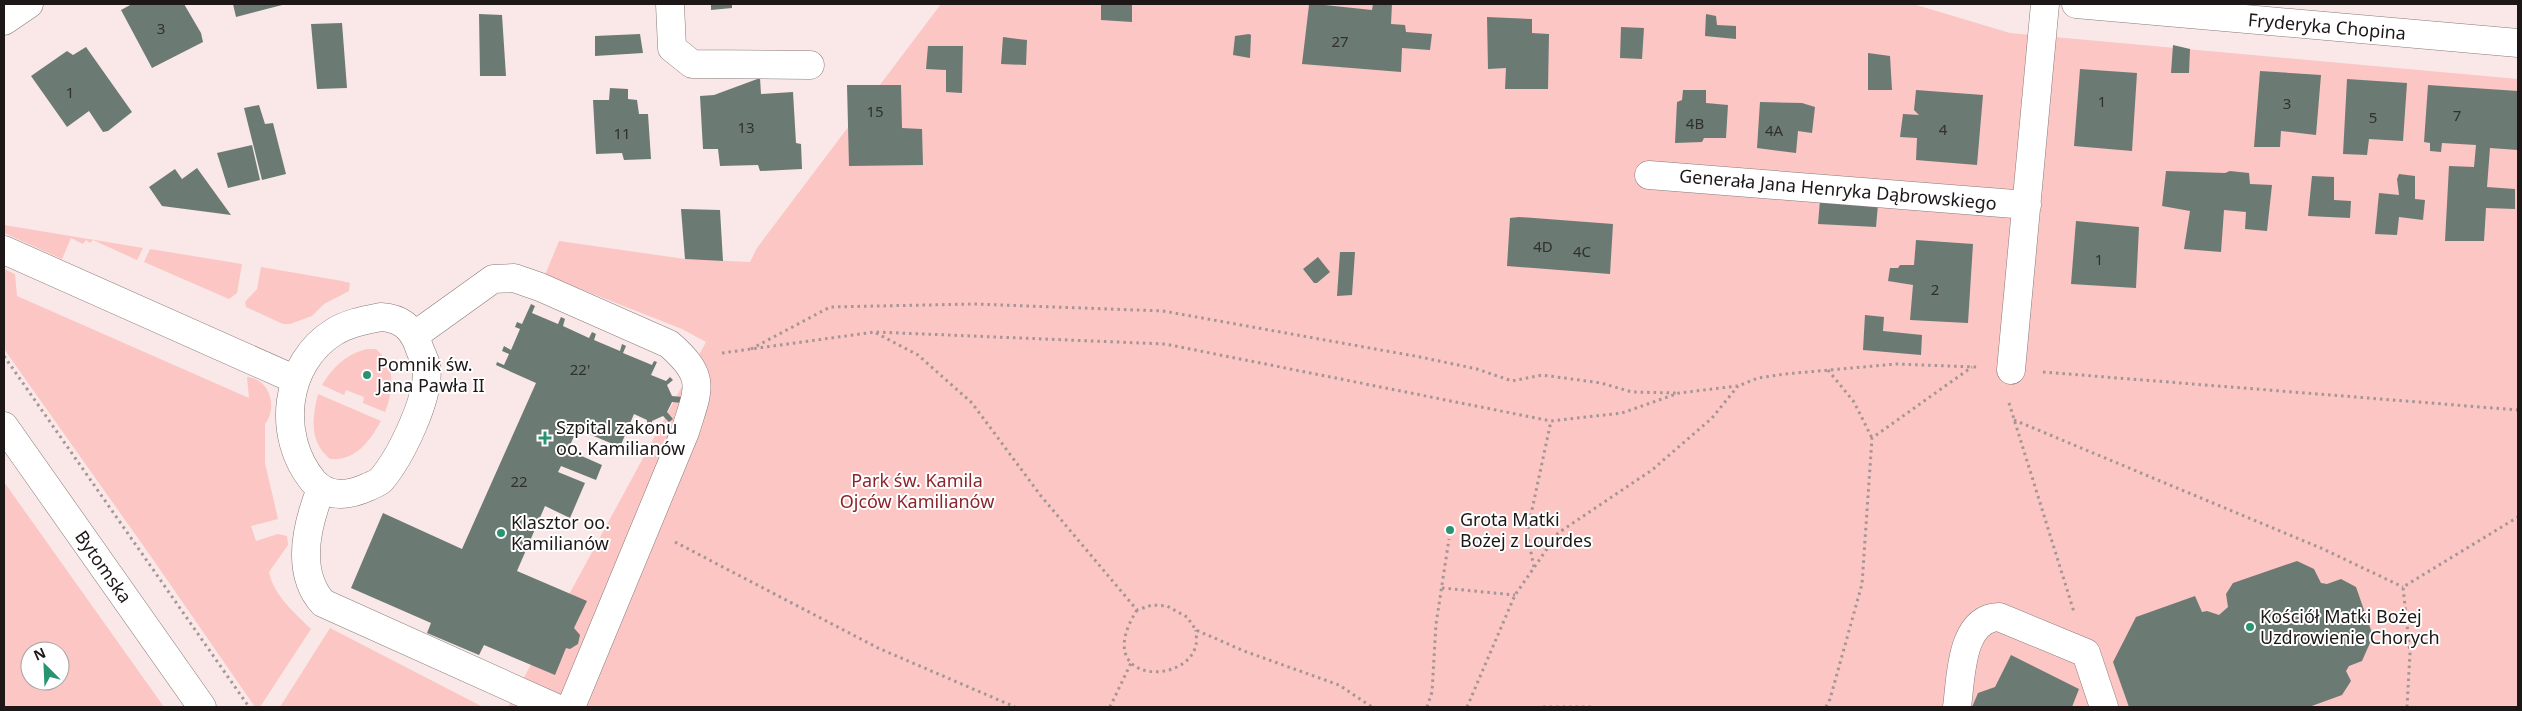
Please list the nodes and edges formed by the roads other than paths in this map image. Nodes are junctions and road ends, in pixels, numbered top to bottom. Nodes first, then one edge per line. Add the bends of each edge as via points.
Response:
1 (29, 4) edge
2 (670, 4) edge
3 (2045, 4) edge
4 (2076, 4) edge
5 (4, 21) edge
6 (2518, 43) edge
7 (810, 65) dead end
8 (1649, 175) dead end
9 (2027, 205) junction
10 (4, 250) edge
11 (415, 336) junction
12 (2011, 370) road end
13 (294, 379) junction
14 (4, 426) edge
15 (321, 489) junction
16 (202, 707) edge
17 (554, 707) edge
18 (571, 707) edge
19 (1957, 707) edge
20 (2104, 707) edge

1 - 5 street
2 - 7 street via 672,48 692,64
3 - 9 street
4 - 6 street, Fryderyka Chopina
8 - 9 street, Generała Jana Henryka Dąbrowskiego
9 - 12 street
10 - 13 street
11 - 13 street via 395,318 381,317 360,322 335,331 316,346
11 - 15 street via 426,366 426,386 416,416 396,456 380,481 356,492 336,495
11 - 18 street via 493,279 514,278 669,344 691,368 698,389 685,432
13 - 15 street via 290,427 295,451
14 - 16 street, Bytomska
15 - 17 street via 307,530 306,554 310,582 323,603
19 - 20 street via 1966,645 1977,626 1988,619 2007,618 2086,653

